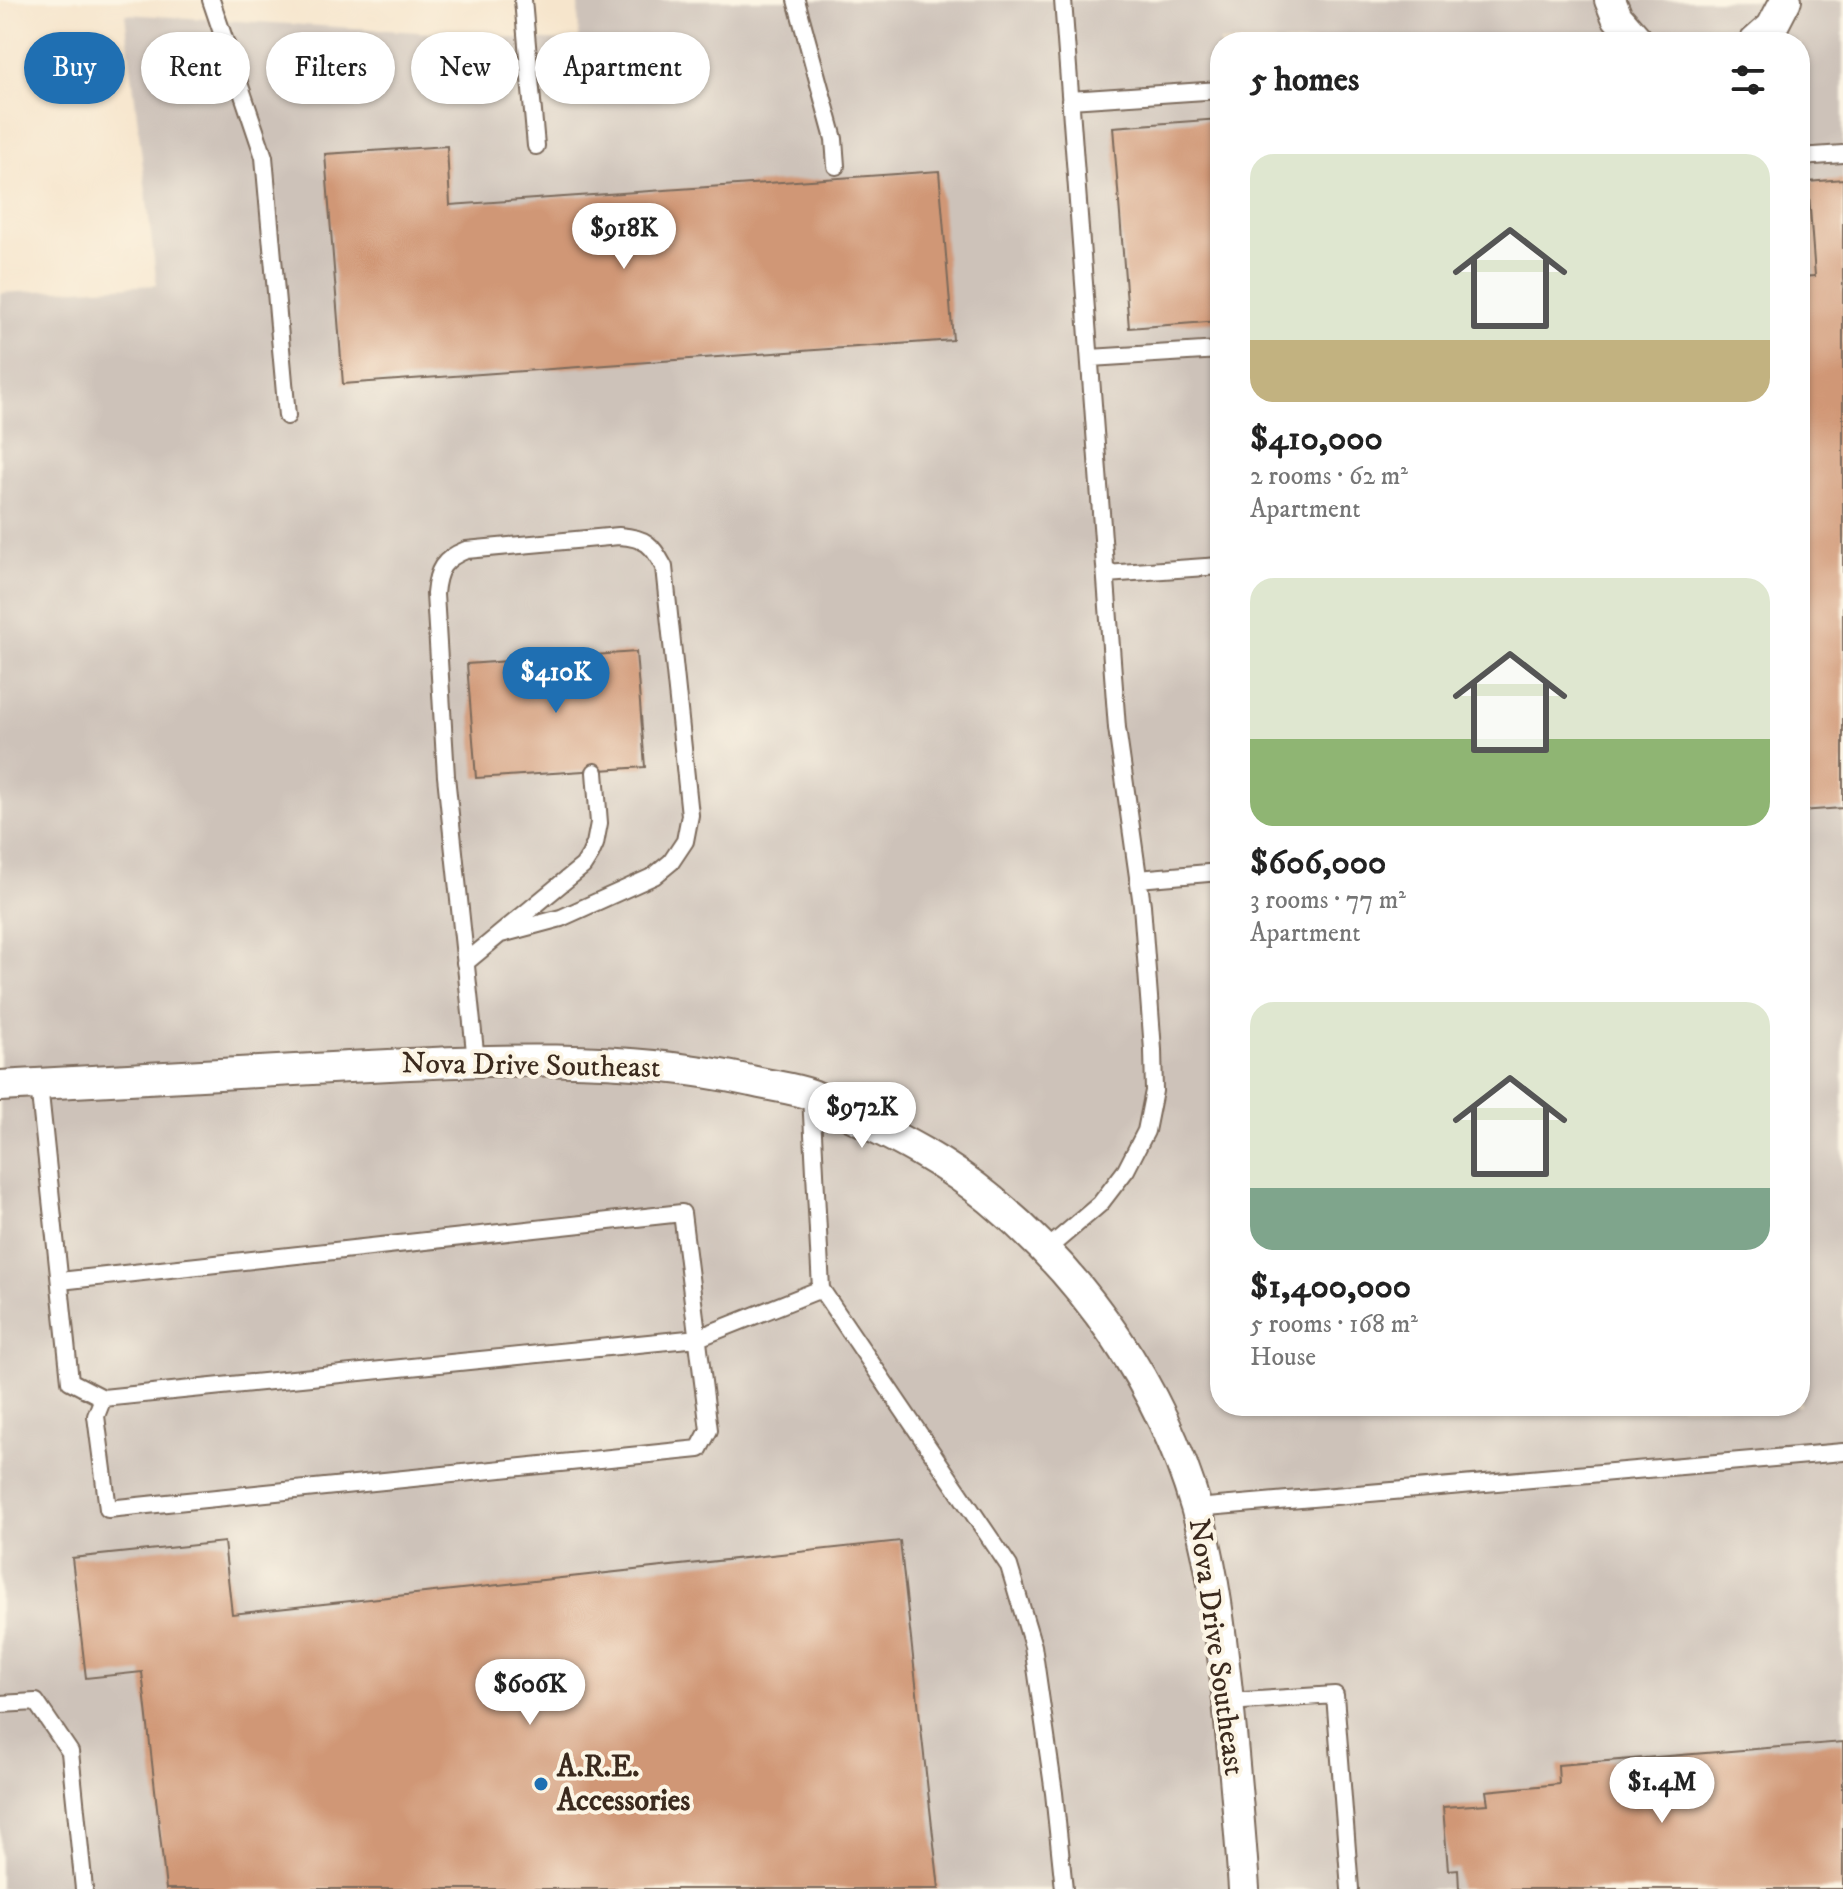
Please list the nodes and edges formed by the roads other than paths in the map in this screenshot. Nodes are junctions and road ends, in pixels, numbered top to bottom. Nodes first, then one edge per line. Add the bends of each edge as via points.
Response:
1 (211, 0) edge
2 (523, 0) edge
3 (796, 0) edge
4 (1063, 0) edge
5 (1610, 0) edge
6 (1786, 0) edge
7 (1630, 32) edge
8 (1766, 32) edge
9 (1210, 91) edge
10 (1070, 100) junction
11 (536, 146) dead end
12 (1843, 154) edge
13 (1810, 156) edge
14 (836, 166) dead end
15 (1210, 351) edge
16 (1090, 358) junction
17 (287, 416) dead end
18 (1210, 567) edge
19 (1106, 574) junction
20 (595, 772) dead end
21 (1210, 873) edge
22 (1138, 879) junction
23 (501, 934) junction
24 (465, 963) junction
25 (476, 1061) junction
26 (39, 1084) junction
27 (0, 1086) edge
28 (811, 1095) junction
29 (1046, 1250) junction
30 (60, 1281) junction
31 (821, 1289) junction
32 (698, 1338) junction
33 (103, 1398) junction
34 (1843, 1452) edge
35 (1196, 1508) junction
36 (1228, 1702) junction
37 (0, 1704) edge
38 (84, 1889) edge
39 (1064, 1889) edge
40 (1244, 1889) edge
41 (1350, 1889) edge

1 - 17 lane via 264,157
2 - 11 lane
3 - 14 lane via 834,139
4 - 10 lane
5 - 7 street
6 - 8 street
9 - 10 lane
10 - 16 lane
12 - 13 lane
15 - 16 lane
16 - 19 lane
18 - 19 lane
19 - 22 lane via 1117,728
20 - 23 lane via 599,823 590,855
21 - 22 lane
22 - 29 lane via 1153,1050 1151,1111 1137,1152 1114,1187
23 - 24 lane
23 - 24 lane via 561,918 654,876 685,841 690,815 664,567 649,543 635,537 466,550 442,566 435,594
24 - 25 lane
25 - 26 street, Nova Drive Southeast
25 - 28 street, Nova Drive Southeast via 638,1064
26 - 27 street, Nova Drive Southeast
26 - 30 lane
28 - 29 street, Nova Drive Southeast via 944,1166 988,1197
28 - 31 lane
29 - 35 street, Nova Drive Southeast via 1131,1360 1174,1444
30 - 32 lane via 682,1213
30 - 33 lane via 70,1381
31 - 32 lane
31 - 39 lane via 1009,1566 1033,1646
32 - 33 lane
32 - 33 lane via 709,1430 699,1449 108,1509 96,1416
34 - 35 lane
35 - 36 street, Nova Drive Southeast via 1209,1561
36 - 40 street, Nova Drive Southeast
36 - 41 lane via 1335,1695
37 - 38 lane via 36,1702 70,1752

